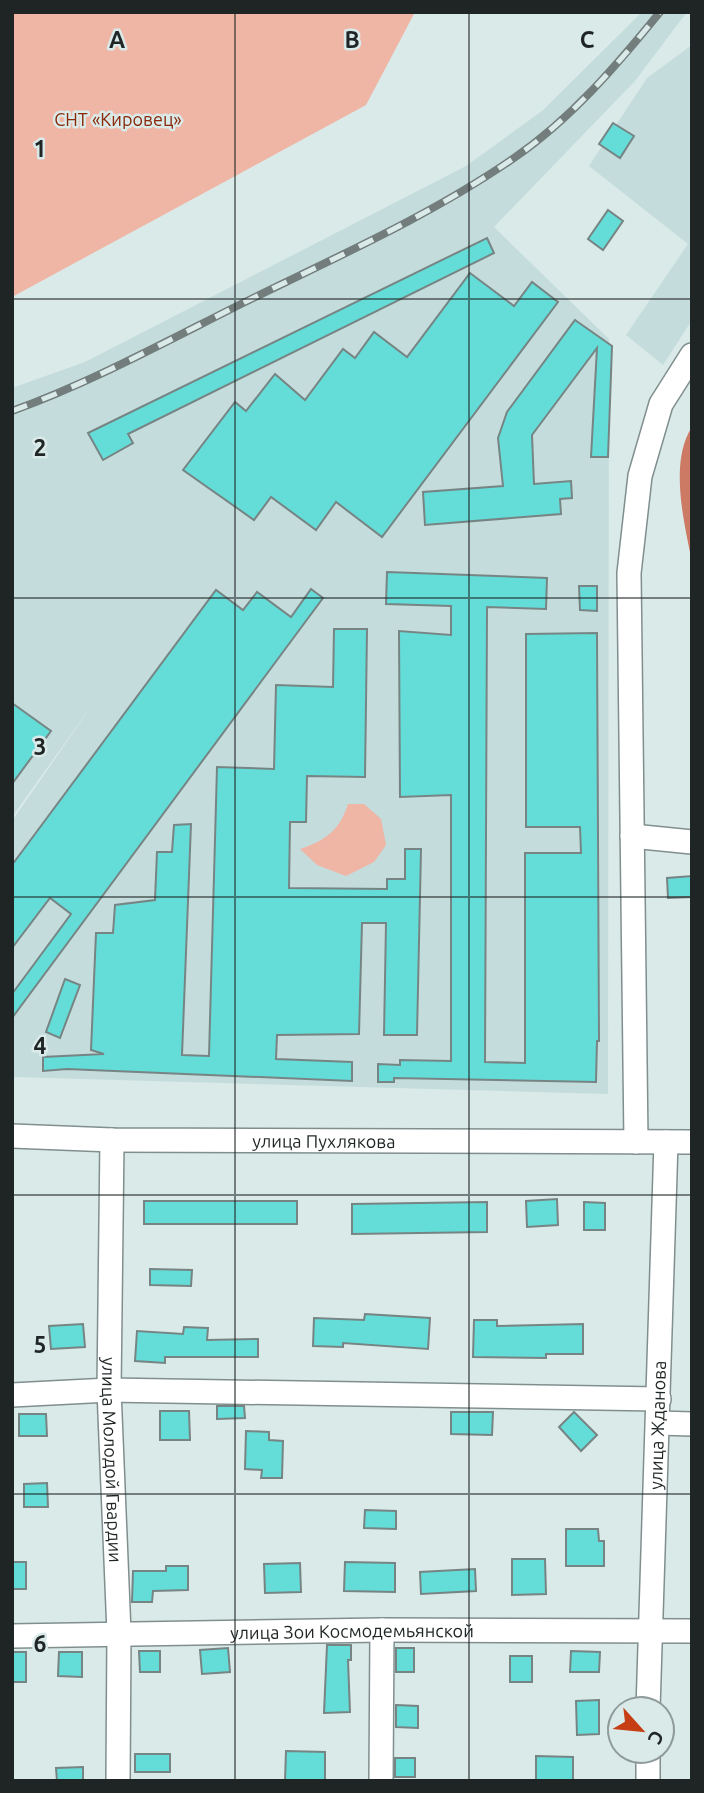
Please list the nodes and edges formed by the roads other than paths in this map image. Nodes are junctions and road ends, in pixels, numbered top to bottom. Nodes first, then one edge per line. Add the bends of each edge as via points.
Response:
1 (692, 355) edge
2 (632, 836) junction
3 (692, 842) edge
4 (12, 1136) edge
5 (112, 1140) junction
6 (636, 1142) junction
7 (666, 1142) junction
8 (692, 1142) edge
9 (109, 1390) junction
10 (12, 1395) edge
11 (659, 1399) junction
12 (658, 1423) junction
13 (692, 1424) edge
14 (648, 1629) junction
15 (382, 1630) junction
16 (692, 1631) edge
17 (119, 1633) junction
18 (12, 1636) edge
19 (648, 1695) edge
20 (118, 1781) edge
21 (381, 1781) edge

1 - 2 street via 661,404 640,476 629,573
2 - 3 street
2 - 6 street
4 - 5 street, улица Пухлякова
5 - 6 street, улица Пухлякова
5 - 9 street, улица Молодой Гвардии
6 - 7 street, улица Пухлякова
7 - 8 street, улица Пухлякова
7 - 11 street, улица Жданова
9 - 10 street
9 - 11 street
9 - 17 street, улица Молодой Гвардии
11 - 12 street, улица Жданова
12 - 13 street
12 - 14 street, улица Жданова
14 - 15 street, улица Зои Космодемьянской
14 - 16 street, улица Зои Космодемьянской
14 - 19 street, улица Жданова
15 - 17 street, улица Зои Космодемьянской
15 - 21 street
17 - 18 street, улица Зои Космодемьянской
17 - 20 street, улица Молодой Гвардии

